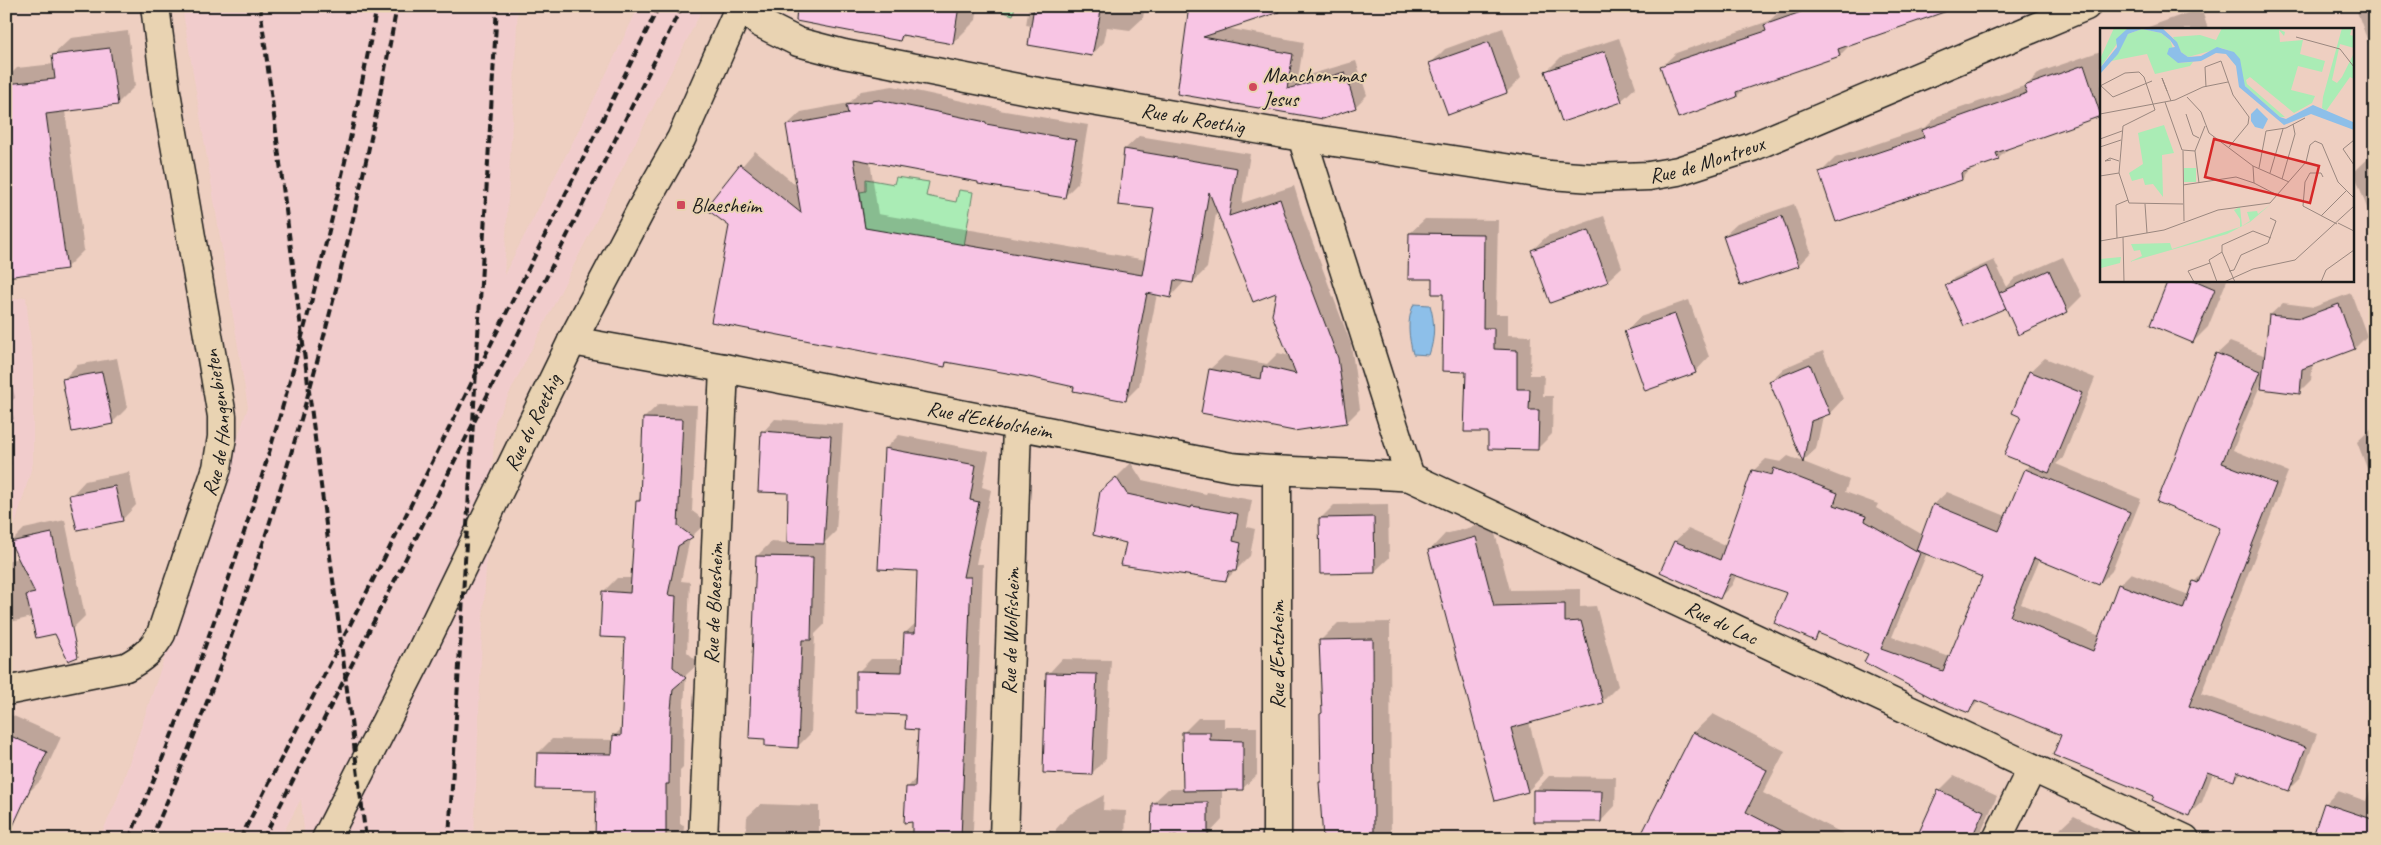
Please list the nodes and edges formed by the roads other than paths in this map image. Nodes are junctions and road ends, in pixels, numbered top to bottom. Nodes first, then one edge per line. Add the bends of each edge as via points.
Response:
1 (155, 6) edge
2 (740, 6) edge
3 (744, 6) edge
4 (2086, 6) edge
5 (1302, 137) junction
6 (572, 341) junction
7 (724, 368) junction
8 (1017, 425) junction
9 (1277, 472) junction
10 (1410, 477) junction
11 (6, 691) edge
12 (2032, 768) junction
13 (326, 839) edge
14 (703, 839) edge
15 (1004, 839) edge
16 (1277, 839) edge
17 (1998, 839) edge
18 (2185, 839) edge

1 - 11 street, Rue de Hangenbieten via 166,92 222,416 216,468 153,648 126,667
2 - 6 street, Rue du Roethig via 681,140
3 - 5 street, Rue du Roethig via 760,23 798,42 844,54 1032,91
4 - 5 street, Rue de Montreux via 1752,147 1708,163 1649,176 1550,175
5 - 10 street
6 - 7 street, Rue d'Eckbolsheim
6 - 13 street, Rue du Roethig
7 - 8 street, Rue d'Eckbolsheim
7 - 14 street, Rue de Blaesheim
8 - 9 street, Rue d'Eckbolsheim
8 - 15 street, Rue de Wolfisheim
9 - 10 street, Rue d'Eckbolsheim
9 - 16 street, Rue d'Entzheim
10 - 12 street, Rue du Lac
12 - 17 street
12 - 18 street, Rue du Lac

